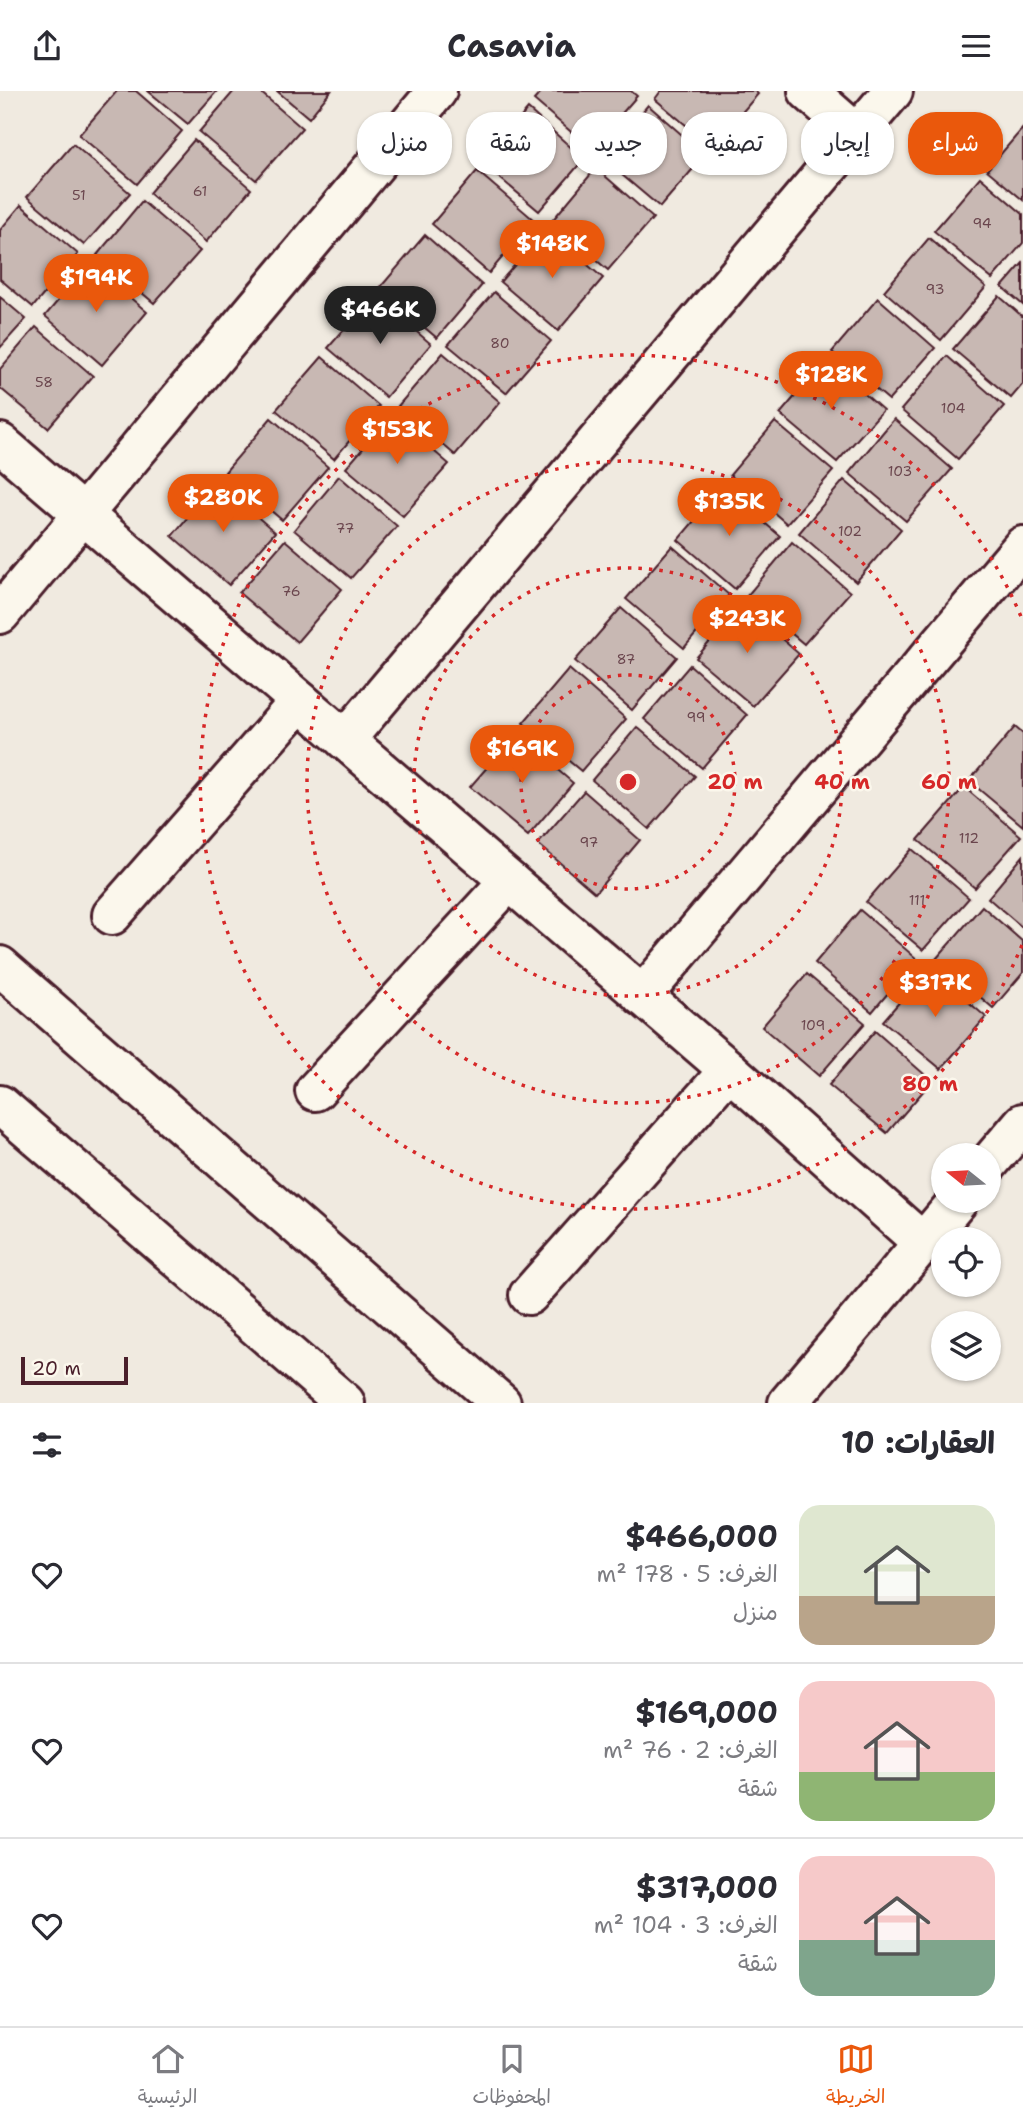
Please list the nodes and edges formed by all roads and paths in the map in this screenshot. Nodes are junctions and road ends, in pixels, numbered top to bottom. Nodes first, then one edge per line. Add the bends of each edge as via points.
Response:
1 (437, 91) edge
2 (808, 91) edge
3 (893, 91) edge
4 (832, 112) edge
5 (876, 112) edge
6 (823, 175) edge
7 (0, 443) edge
8 (83, 515) junction
9 (1023, 546) edge
10 (0, 614) edge
11 (300, 701) junction
12 (345, 740) junction
13 (509, 881) junction
14 (112, 915) dead end
15 (0, 966) edge
16 (642, 996) junction
17 (729, 1070) junction
18 (315, 1091) dead end
19 (0, 1105) edge
20 (1023, 1123) edge
21 (1001, 1149) edge
22 (947, 1213) edge
23 (922, 1242) junction
24 (529, 1295) dead end
25 (345, 1403) edge
26 (501, 1403) edge
27 (788, 1403) edge

1 - 8 street
2 - 4 street
3 - 5 street
6 - 12 street
7 - 8 street
8 - 10 street
8 - 11 street
9 - 16 street
11 - 12 street
11 - 14 street
12 - 13 street
13 - 16 street
13 - 18 street
15 - 26 street
16 - 17 street
17 - 23 street
17 - 24 street
19 - 25 street
20 - 21 street
22 - 23 street
23 - 27 street

